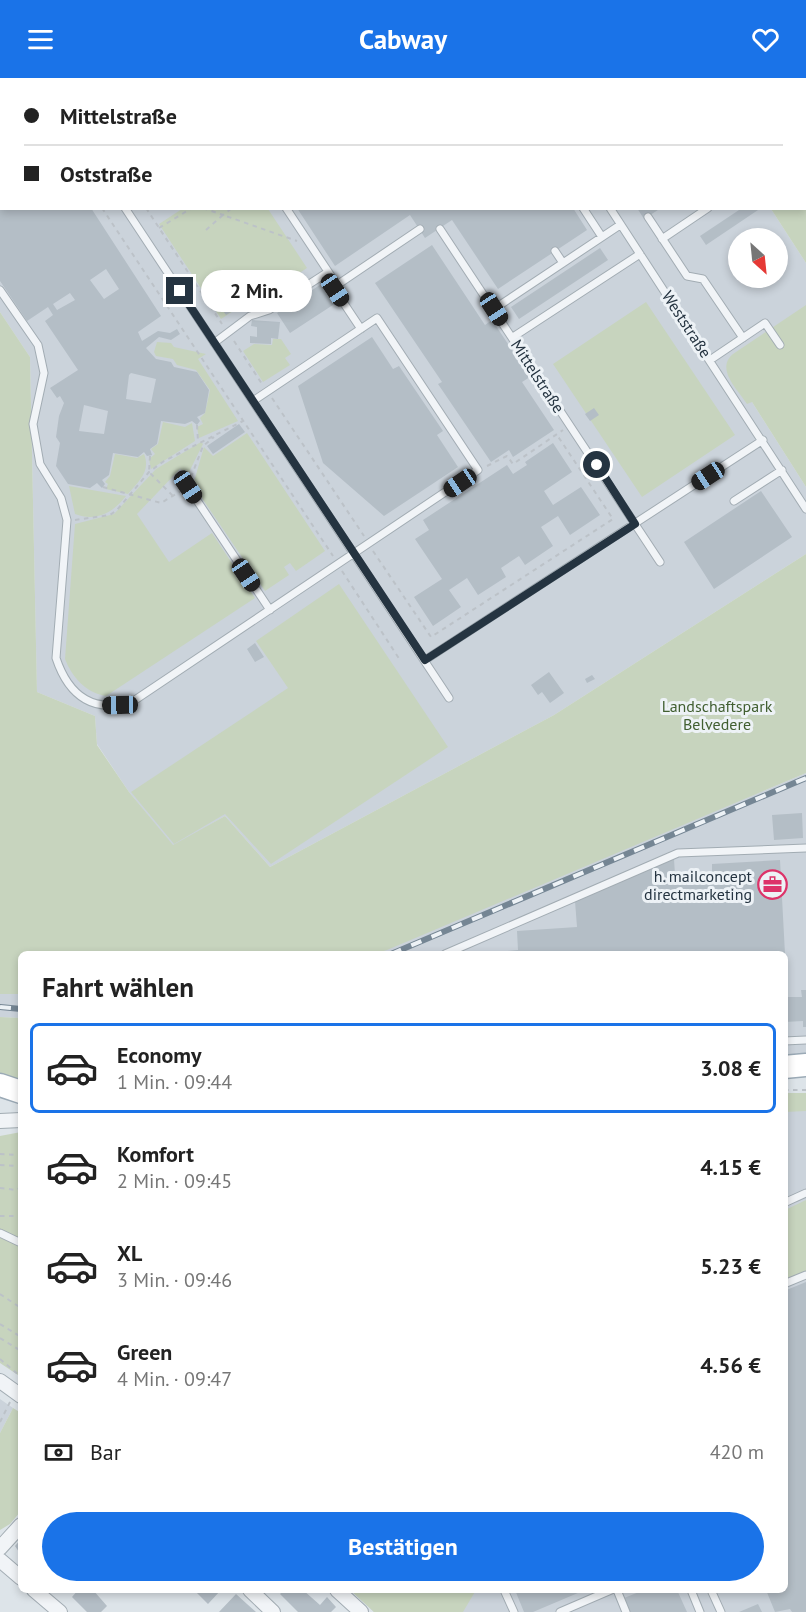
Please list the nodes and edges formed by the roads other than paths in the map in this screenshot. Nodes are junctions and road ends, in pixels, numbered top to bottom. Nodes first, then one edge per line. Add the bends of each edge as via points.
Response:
1 (126, 210) edge
2 (287, 210) edge
3 (584, 210) edge
4 (611, 210) edge
5 (705, 210) edge
6 (648, 217) dead end
7 (620, 225) junction
8 (440, 229) dead end
9 (420, 230) dead end
10 (602, 237) junction
11 (662, 239) junction
12 (555, 251) dead end
13 (640, 254) junction
14 (563, 263) junction
15 (328, 272) junction
16 (337, 285) junction
17 (0, 290) edge
18 (494, 309) junction
19 (361, 329) junction
20 (513, 337) junction
21 (743, 338) junction
22 (214, 343) junction
23 (780, 345) dead end
24 (710, 360) junction
25 (253, 401) junction
26 (763, 440) junction
27 (782, 470) junction
28 (188, 487) road end
29 (734, 501) dead end
30 (806, 509) edge
31 (635, 524) junction
32 (354, 554) junction
33 (660, 562) dead end
34 (270, 610) junction
35 (425, 660) junction
36 (449, 698) dead end
37 (806, 848) edge
38 (452, 951) edge
39 (806, 1040) edge
40 (788, 1041) edge
41 (806, 1065) edge
42 (788, 1067) edge
43 (788, 1079) edge
44 (806, 1079) edge
45 (0, 1085) edge
46 (18, 1091) edge
47 (18, 1120) edge
48 (0, 1121) edge
49 (806, 1193) edge
50 (788, 1201) edge
51 (0, 1233) edge
52 (18, 1242) edge
53 (806, 1275) edge
54 (788, 1282) edge
55 (0, 1381) edge
56 (18, 1394) edge
57 (18, 1528) edge
58 (0, 1548) edge
59 (0, 1560) edge
60 (18, 1575) edge
61 (38, 1593) edge
62 (253, 1593) edge
63 (340, 1593) edge
64 (505, 1593) edge
65 (604, 1593) edge
66 (618, 1593) edge
67 (692, 1593) edge
68 (712, 1593) edge
69 (60, 1612) edge
70 (273, 1612) edge
71 (361, 1612) edge
72 (514, 1612) edge
73 (561, 1612) edge
74 (626, 1612) edge
75 (700, 1612) edge
76 (721, 1612) edge

1 - 22 lane
2 - 15 lane
3 - 10 lane
4 - 7 lane, Weststraße
5 - 11 lane
6 - 11 lane
7 - 10 lane
7 - 13 lane, Weststraße
8 - 18 lane, Mittelstraße
9 - 16 lane
10 - 14 lane
11 - 21 lane via 687,276 703,279
12 - 14 lane
13 - 20 lane
13 - 24 lane, Weststraße
14 - 18 lane
15 - 16 lane
15 - 22 lane via 269,310 250,315
16 - 19 lane via 335,290
17 - 34 lane via 38,345 44,373 33,424 40,464 61,498 67,520 56,658 63,677 79,696 102,706 135,700
18 - 20 lane, Mittelstraße
19 - 25 lane
19 - 32 lane via 377,318 478,470
20 - 31 lane, Mittelstraße
21 - 23 lane via 765,323
21 - 24 lane
22 - 25 lane
24 - 26 lane, Weststraße
25 - 32 lane
26 - 27 lane, Weststraße
26 - 31 lane
27 - 29 lane
27 - 30 lane, Weststraße
28 - 34 lane
31 - 33 lane, Mittelstraße
31 - 35 lane
32 - 34 lane
32 - 35 lane
35 - 36 lane
37 - 38 lane via 678,854
39 - 40 lane
41 - 42 main road
43 - 44 main road
45 - 46 main road
47 - 48 street
49 - 50 lane
51 - 52 lane
53 - 54 lane
55 - 56 street
57 - 58 street
59 - 60 street
61 - 69 street
62 - 70 street
63 - 71 street
64 - 72 lane
65 - 73 lane
66 - 74 lane
67 - 75 lane
68 - 76 lane

